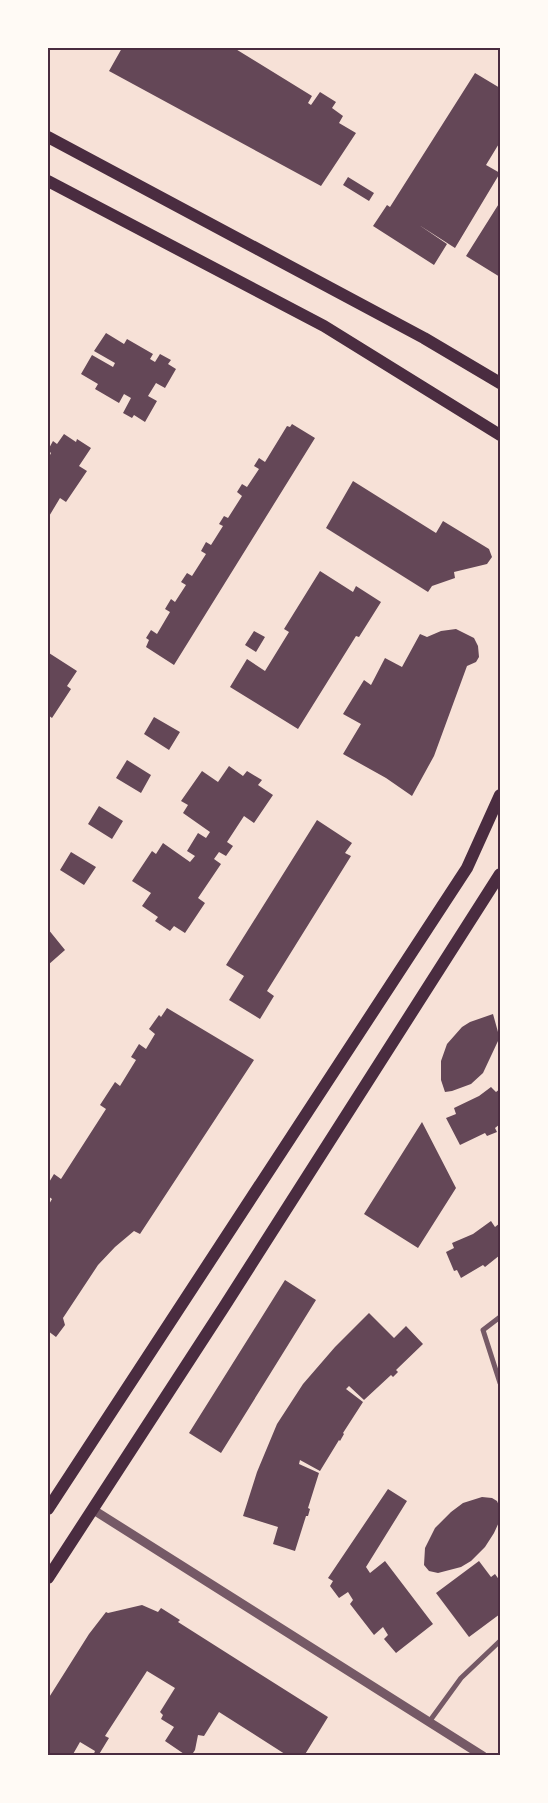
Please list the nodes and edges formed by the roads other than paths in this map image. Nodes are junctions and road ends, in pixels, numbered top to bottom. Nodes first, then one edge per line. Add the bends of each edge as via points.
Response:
1 (48, 137) edge
2 (48, 180) edge
3 (500, 383) edge
4 (500, 435) edge
5 (500, 795) edge
6 (500, 874) edge
7 (500, 1317) edge
8 (500, 1383) edge
9 (48, 1509) edge
10 (92, 1509) junction
11 (48, 1578) edge
12 (500, 1641) edge
13 (429, 1722) junction
14 (483, 1756) edge

1 - 3 main road via 424,338
2 - 4 main road via 324,326
5 - 9 main road via 467,868
6 - 10 main road
7 - 8 street via 483,1330
10 - 11 main road
10 - 13 street
12 - 13 street via 461,1678
13 - 14 street

